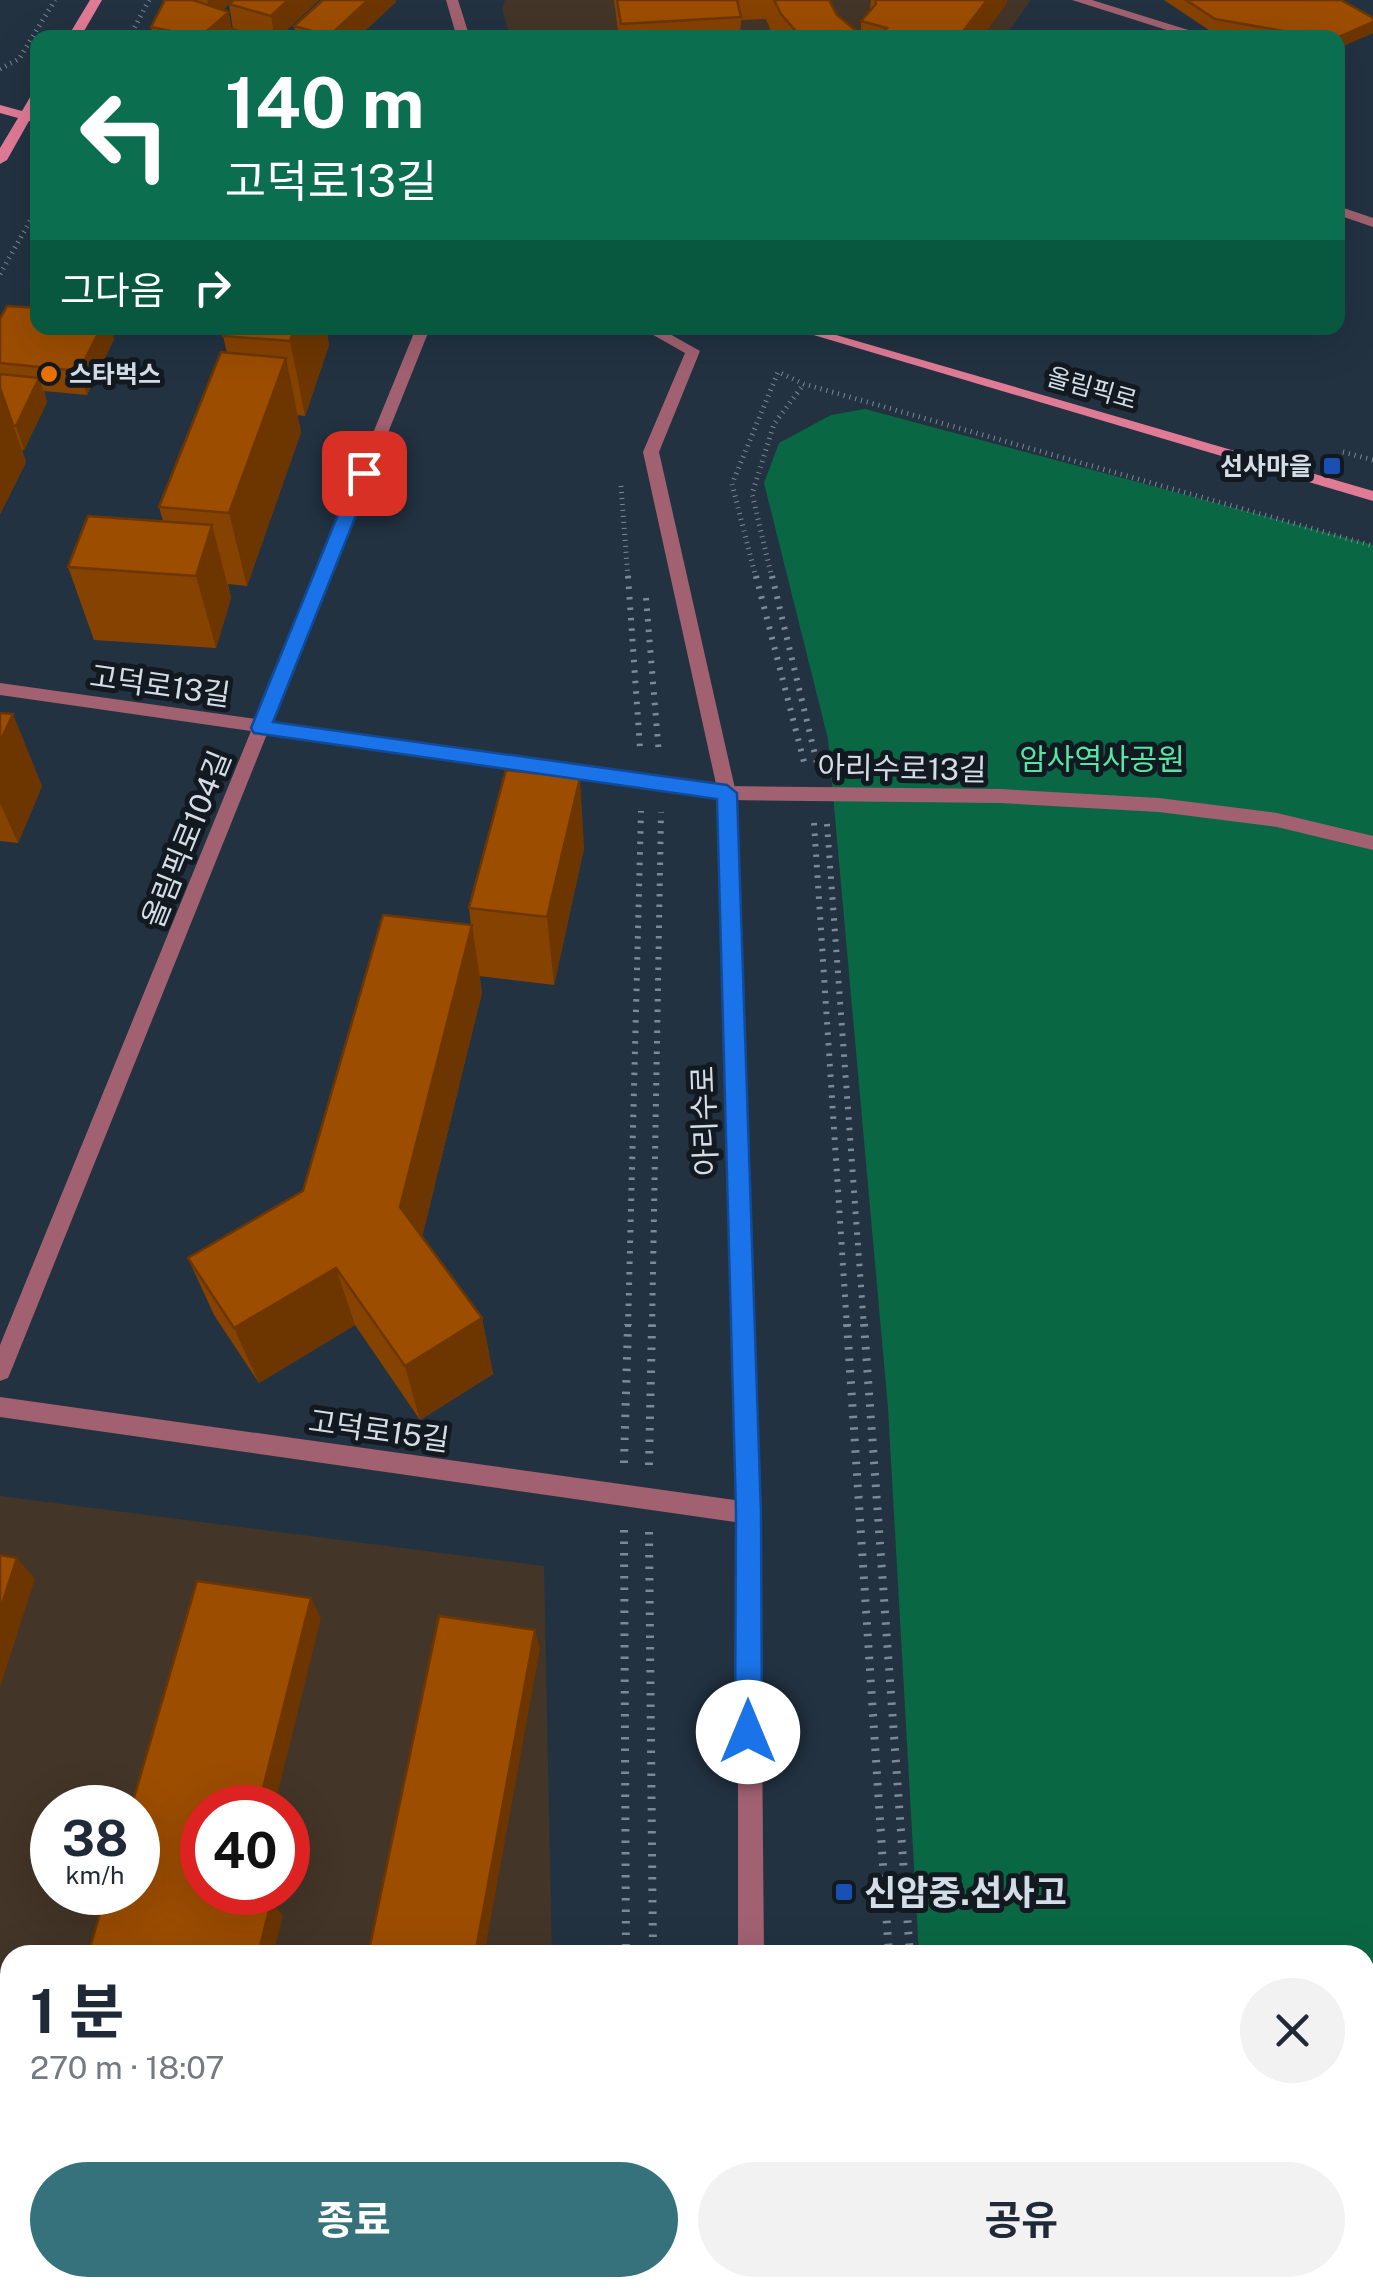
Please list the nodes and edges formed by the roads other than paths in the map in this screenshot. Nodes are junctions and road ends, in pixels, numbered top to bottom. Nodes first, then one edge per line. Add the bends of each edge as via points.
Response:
1 (96, 0) edge
2 (452, 0) edge
3 (1078, 0) edge
4 (78, 30) edge
5 (461, 30) edge
6 (1181, 30) edge
7 (0, 109) edge
8 (30, 118) edge
9 (30, 119) edge
10 (0, 160) edge
11 (1345, 213) edge
12 (1373, 223) edge
13 (420, 335) edge
14 (662, 335) edge
15 (821, 335) edge
16 (1373, 496) edge
17 (0, 689) edge
18 (260, 728) junction
19 (727, 793) junction
20 (1373, 843) edge
21 (0, 1371) edge
22 (0, 1407) edge
23 (749, 1513) junction
24 (751, 1945) edge

1 - 4 main road
2 - 5 street
3 - 6 street
7 - 8 main road
9 - 10 main road
11 - 12 street
13 - 18 street, 올림픽로104길
14 - 19 street, 아리수로 via 693,350 651,452
15 - 16 main road, 올림픽로
17 - 18 street, 고덕로13길
18 - 19 street, 고덕로13길
18 - 21 street, 올림픽로104길
19 - 20 street, 아리수로13길 via 1159,805 1277,820
19 - 23 street, 아리수로
22 - 23 street, 고덕로15길
23 - 24 street, 아리수로

